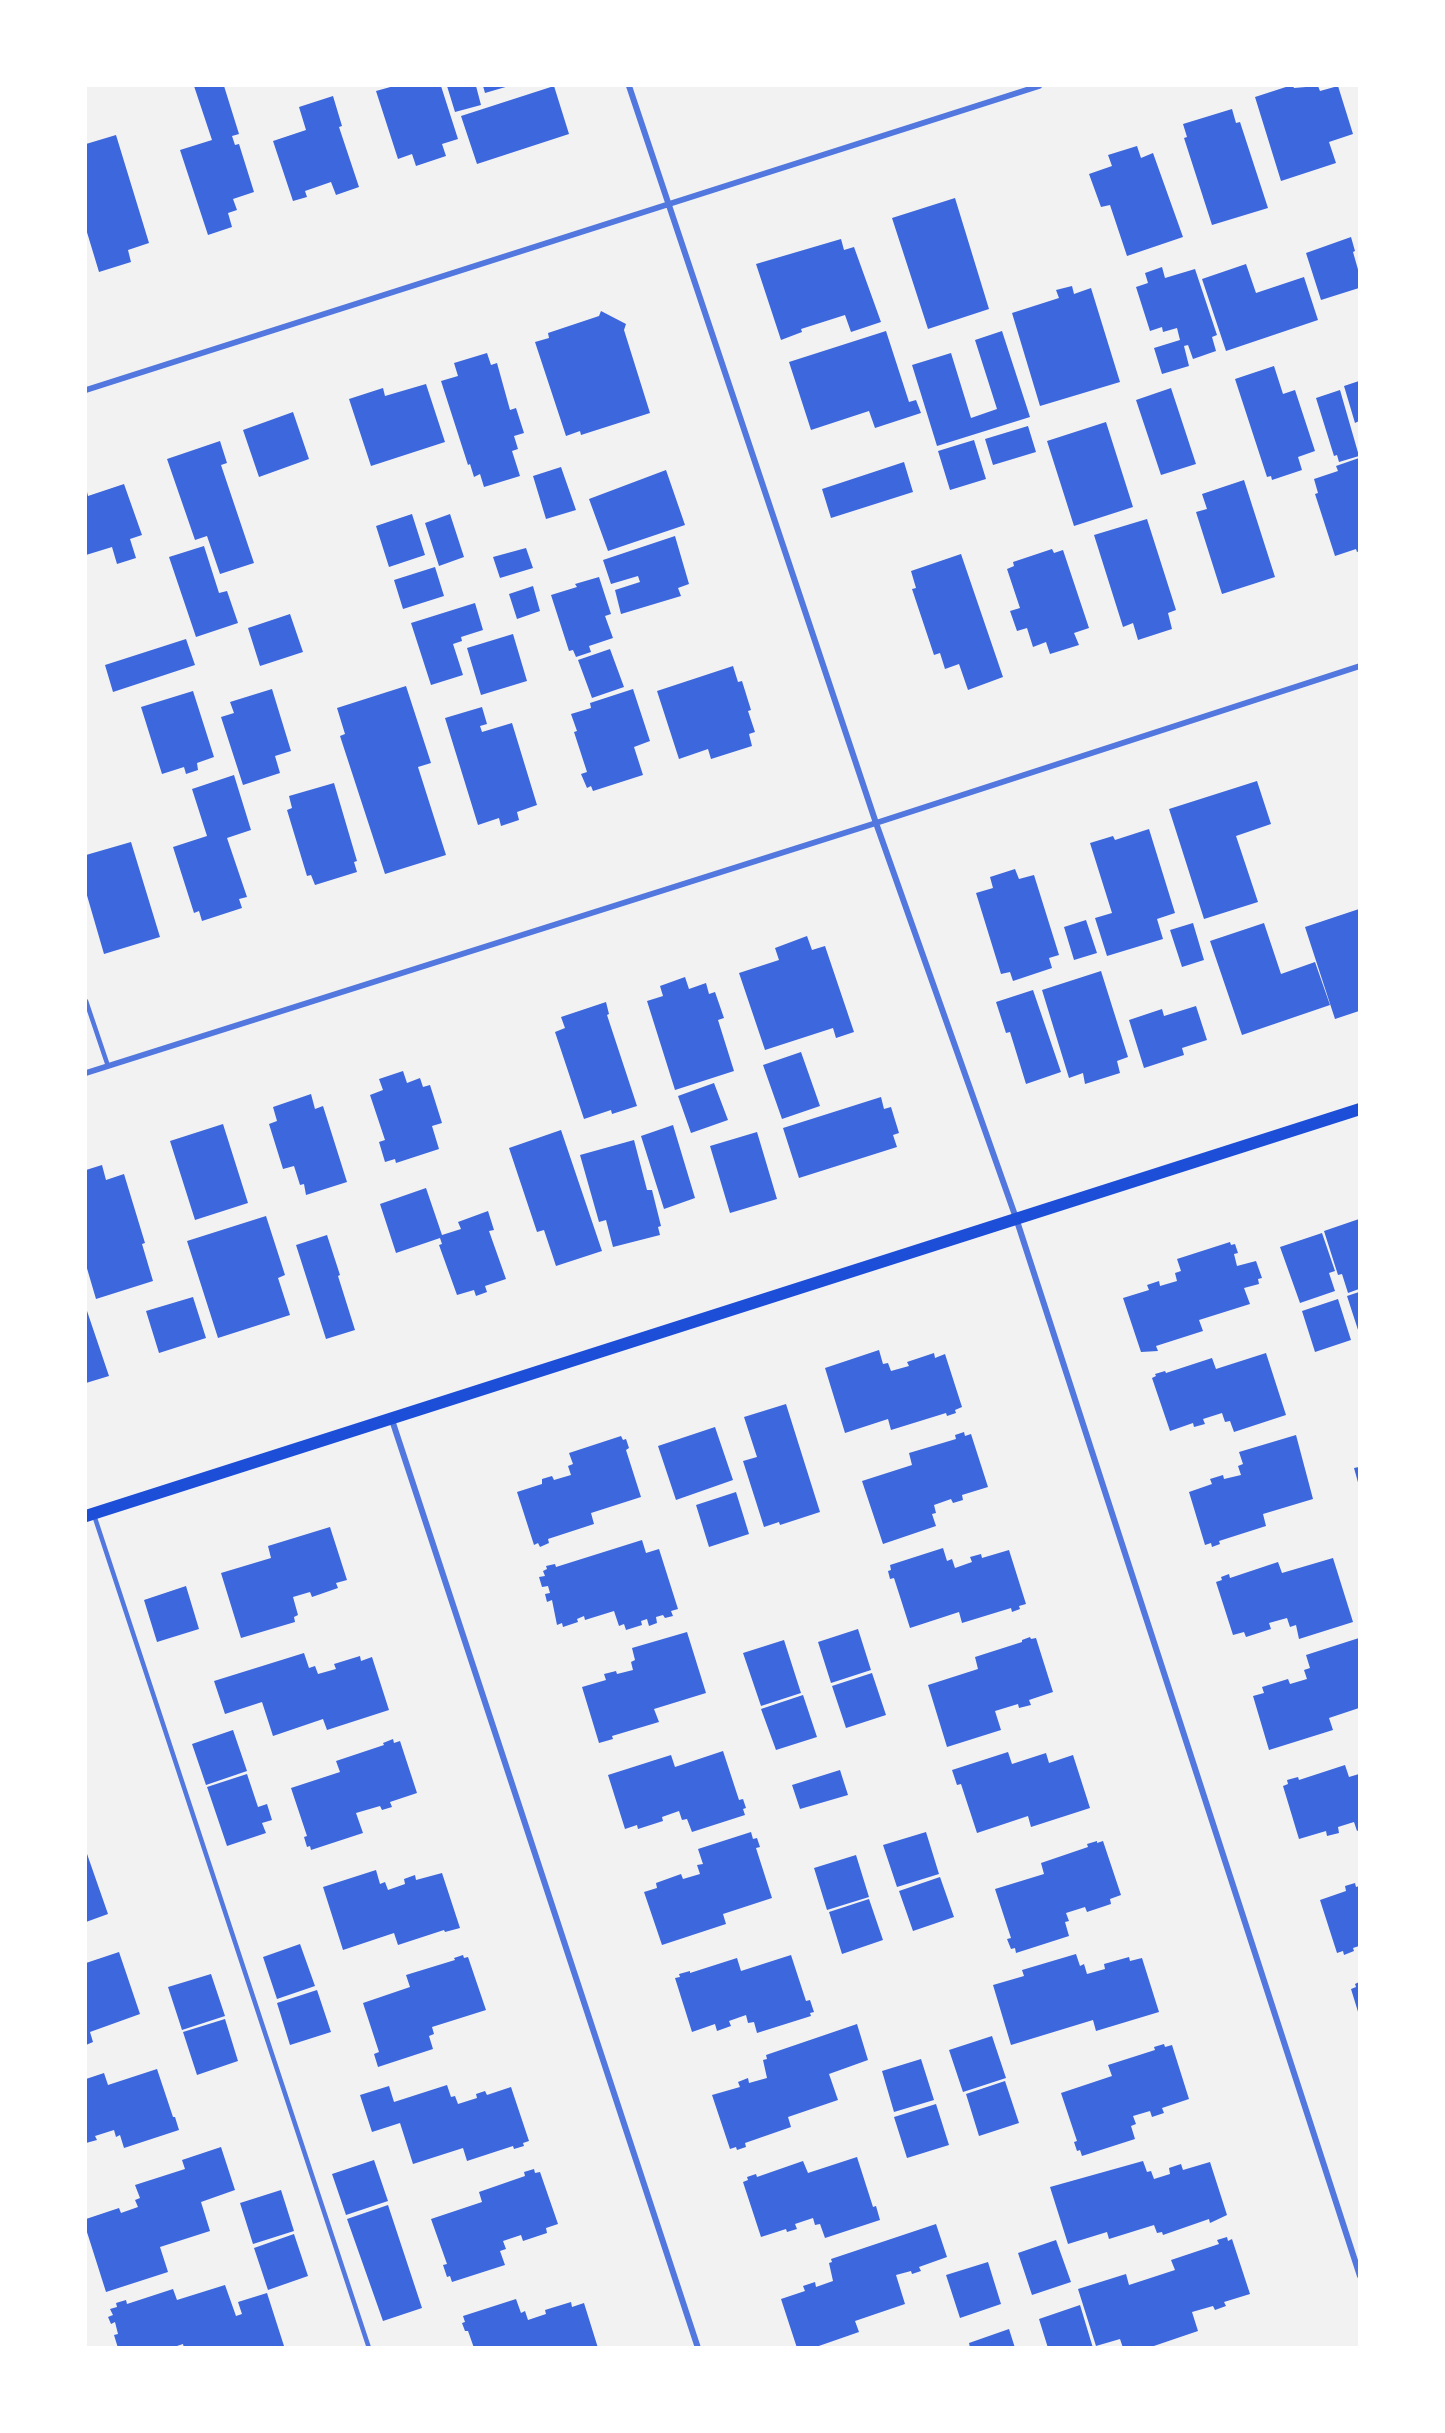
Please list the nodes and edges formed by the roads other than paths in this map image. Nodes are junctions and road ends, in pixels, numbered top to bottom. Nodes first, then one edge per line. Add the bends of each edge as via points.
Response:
1 (629, 86) edge
2 (1039, 86) edge
3 (669, 205) junction
4 (86, 390) edge
5 (1359, 666) edge
6 (876, 823) junction
7 (86, 1001) edge
8 (108, 1066) junction
9 (86, 1073) edge
10 (1359, 1108) edge
11 (1016, 1218) junction
12 (392, 1420) junction
13 (89, 1515) edge
14 (1359, 2277) edge
15 (369, 2348) edge
16 (698, 2348) edge

1 - 3 street
2 - 3 street
3 - 4 street
3 - 6 street
5 - 6 street
6 - 8 street
6 - 11 street
7 - 8 lane
8 - 9 street
10 - 11 main road
11 - 12 main road
11 - 14 street
12 - 13 main road
12 - 16 street
13 - 15 lane

